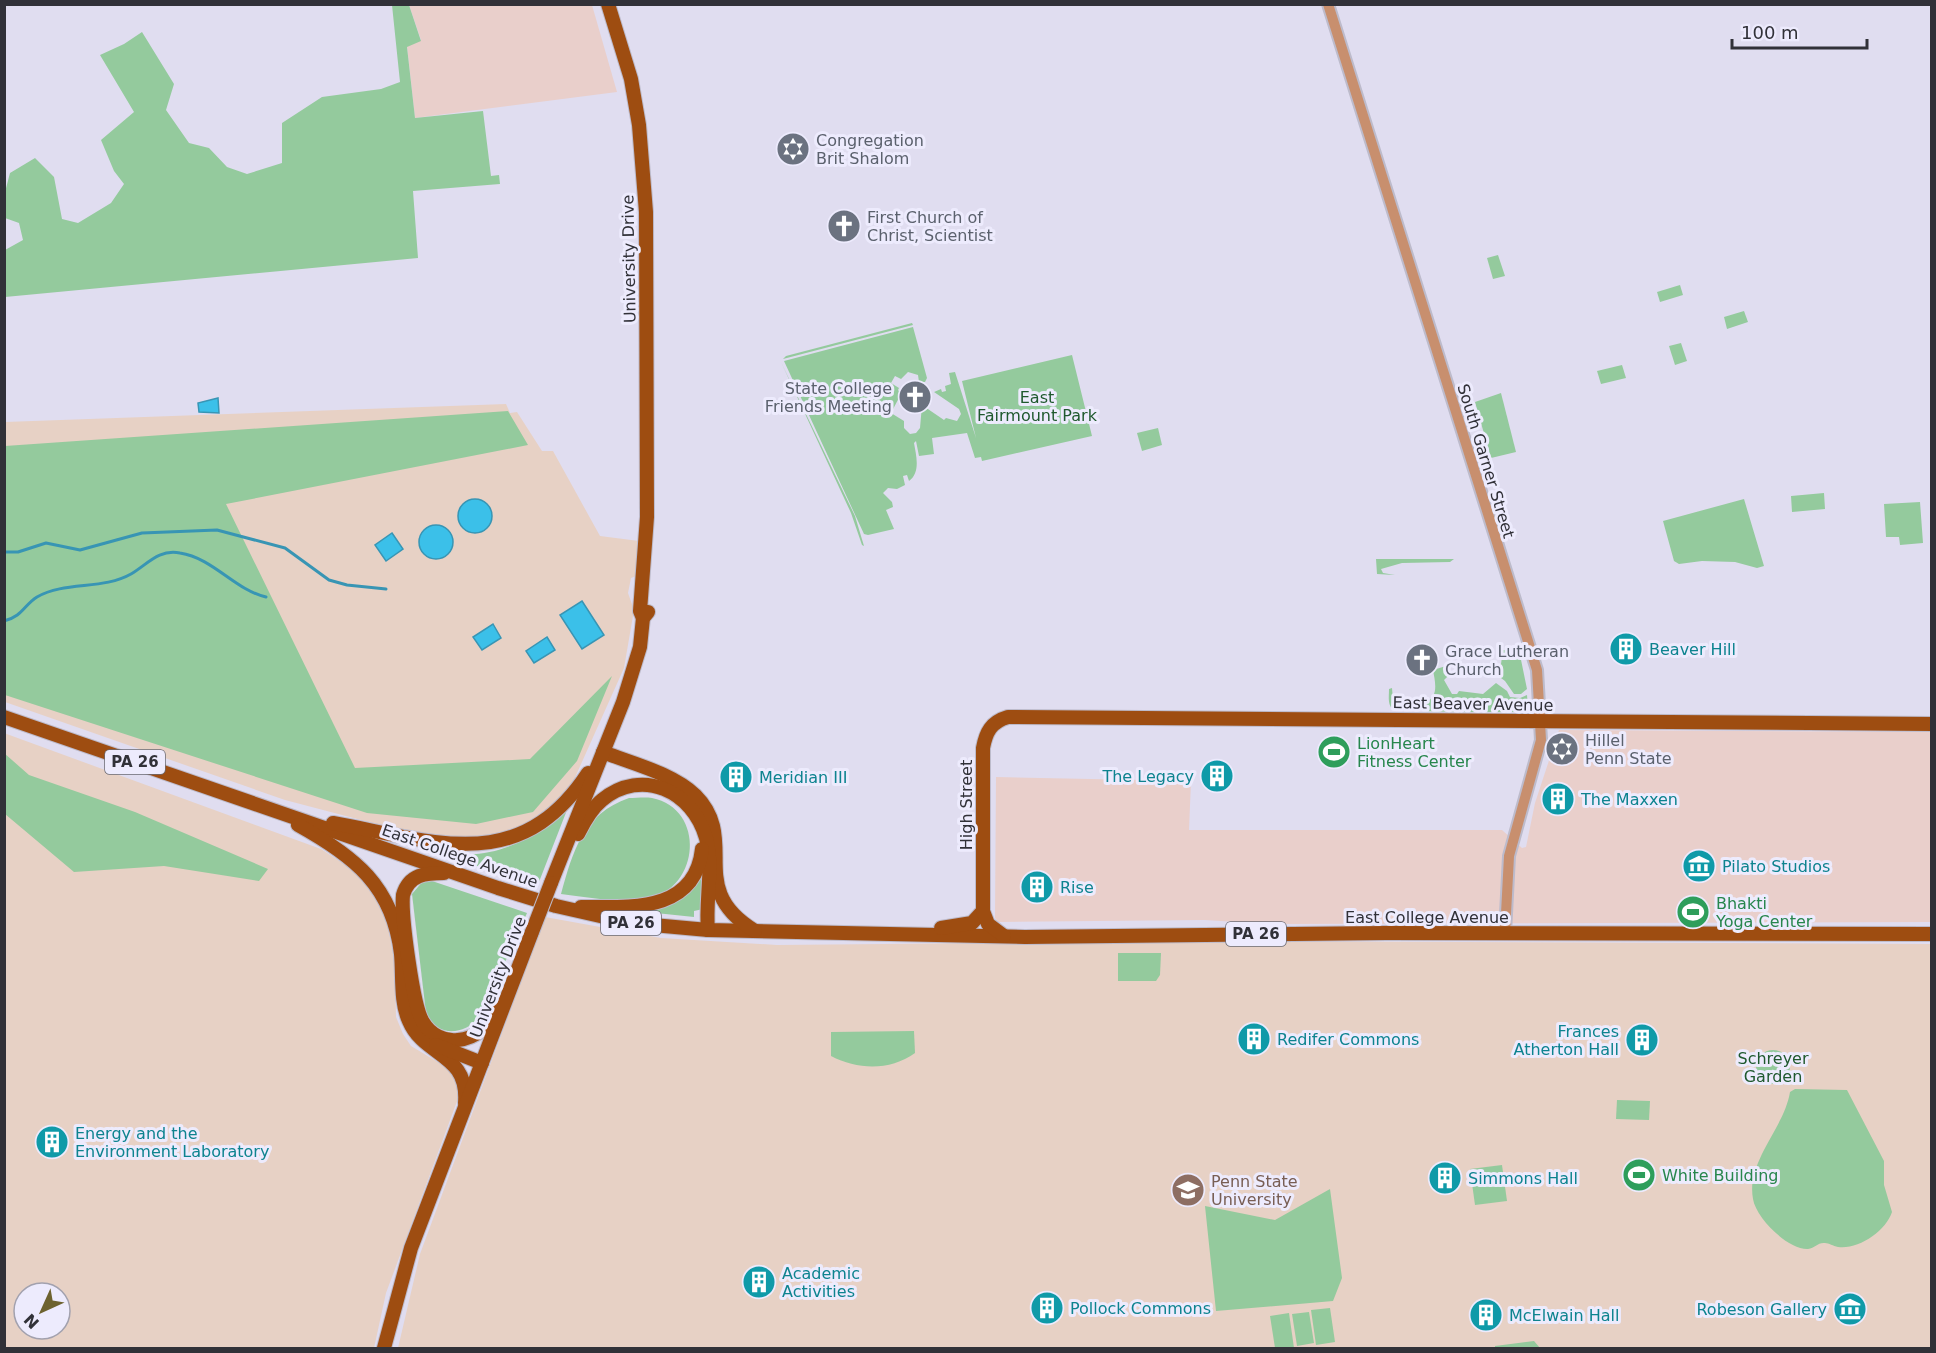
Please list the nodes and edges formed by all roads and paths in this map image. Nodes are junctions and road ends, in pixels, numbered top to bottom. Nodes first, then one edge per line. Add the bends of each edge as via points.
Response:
1 (608, 4) edge
2 (1328, 4) edge
3 (1014, 716) joint
4 (4, 717) edge
5 (1542, 722) junction
6 (1932, 724) edge
7 (603, 752) junction
8 (265, 807) junction
9 (289, 815) junction
10 (703, 829) junction
11 (456, 873) junction
12 (553, 879) junction
13 (556, 906) junction
14 (983, 911) junction
15 (708, 930) junction
16 (757, 932) junction
17 (1505, 933) junction
18 (1932, 934) edge
19 (923, 935) junction
20 (1006, 937) junction
21 (510, 988) junction
22 (428, 1044) junction
23 (482, 1063) junction
24 (465, 1109) junction
25 (384, 1348) edge

1 - 7 main road, University Drive via 631,79 642,153 646,213 647,517 652,544 648,612 643,618 634,667
2 - 5 street, South Garner Street via 1534,657
3 - 5 main road, East Beaver Avenue
3 - 14 main road, High Street via 992,725 983,748
4 - 8 main road, East College Avenue / PA 26
5 - 6 main road, East Beaver Avenue
5 - 17 street, South Garner Street via 1539,755 1509,856
7 - 9 main road via 560,809 528,831 491,844 447,843
7 - 12 main road, University Drive
7 - 16 main road via 672,780 697,797 715,835 718,893 734,915
8 - 9 main road, East College Avenue / PA 26
8 - 22 main road via 337,848 363,869 384,895 396,929 408,1019
9 - 11 main road, East College Avenue / PA 26
10 - 12 main road via 690,807 674,792 650,784 624,787 593,809
10 - 13 main road via 696,871 686,886 668,899 630,906
10 - 15 main road via 708,851
11 - 13 main road, East College Avenue / PA 26
11 - 21 main road via 419,875 406,886 403,895 418,1015 437,1036 455,1041 468,1039 492,1019
12 - 21 main road, University Drive, bridge
13 - 15 main road, East College Avenue / PA 26 via 631,923
14 - 19 main road, East College Avenue / PA 26 via 972,923 937,928
14 - 20 main road via 988,924
15 - 16 main road, East College Avenue / PA 26
16 - 19 main road, East College Avenue / PA 26
17 - 18 main road, East College Avenue / PA 26
17 - 20 main road, East College Avenue / PA 26
19 - 20 main road, East College Avenue / PA 26
21 - 23 main road, University Drive
22 - 23 main road
22 - 24 main road via 459,1071 465,1086
23 - 24 main road, University Drive
24 - 25 main road, University Drive via 409,1254

